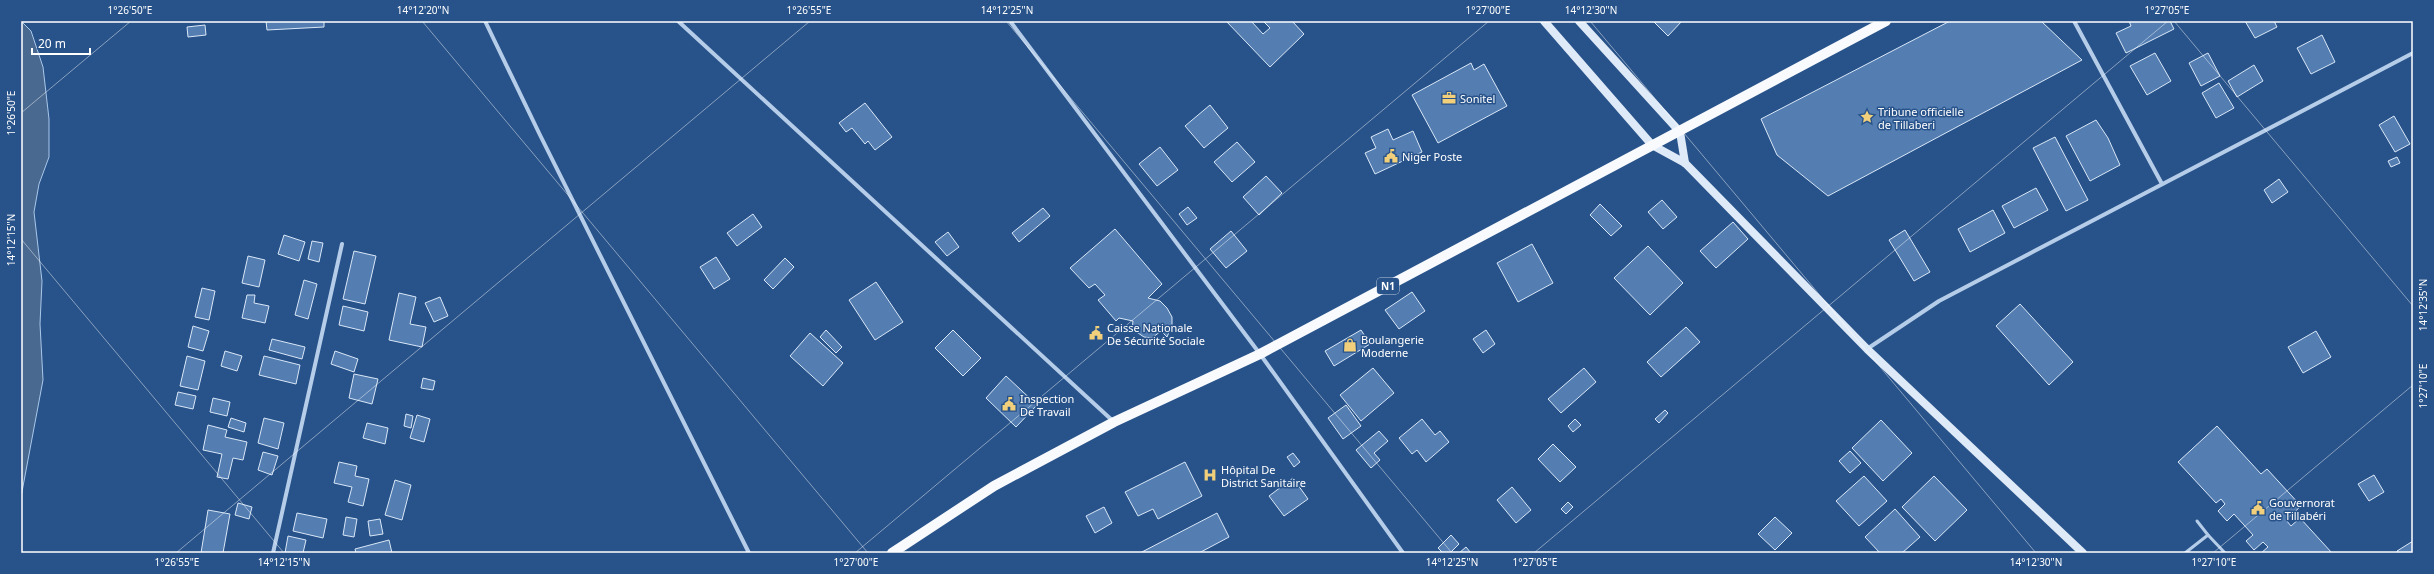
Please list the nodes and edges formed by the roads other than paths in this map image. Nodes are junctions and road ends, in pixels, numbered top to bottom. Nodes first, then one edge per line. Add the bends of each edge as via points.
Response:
1 (486, 21) edge
2 (678, 21) edge
3 (1010, 21) edge
4 (1544, 21) edge
5 (1579, 21) edge
6 (1886, 21) edge
7 (2074, 21) edge
8 (2413, 53) edge
9 (1680, 132) junction
10 (1652, 145) junction
11 (1685, 163) junction
12 (2162, 184) junction
13 (342, 244) dead end
14 (1867, 349) junction
15 (1260, 354) junction
16 (1114, 422) junction
17 (2197, 521) dead end
18 (2208, 535) junction
19 (273, 553) edge
20 (749, 553) edge
21 (892, 553) edge
22 (1403, 553) edge
23 (2083, 553) edge
24 (2185, 553) edge
25 (2225, 553) edge

1 - 20 street via 540,136
2 - 16 street
3 - 15 street
4 - 10 street
5 - 9 street
6 - 9 main road, N1
7 - 12 street
8 - 12 street
9 - 10 main road, N1
9 - 11 street
10 - 11 street
10 - 15 main road, N1
11 - 14 street
12 - 14 street via 1939,301
13 - 19 street
14 - 23 street
15 - 16 main road, N1
15 - 22 street
16 - 21 main road, N1 via 994,486
17 - 18 lane
18 - 24 lane
18 - 25 lane

